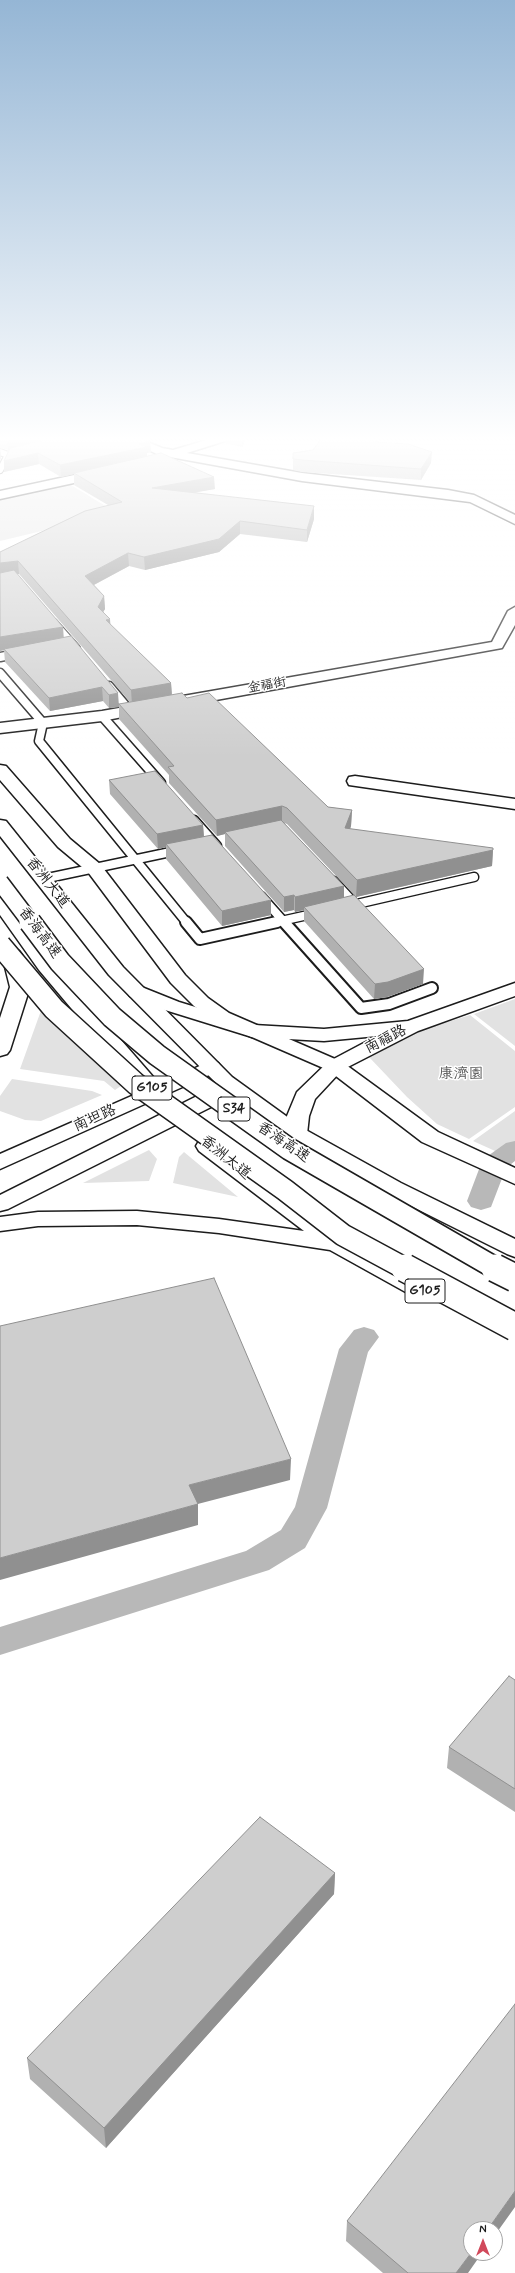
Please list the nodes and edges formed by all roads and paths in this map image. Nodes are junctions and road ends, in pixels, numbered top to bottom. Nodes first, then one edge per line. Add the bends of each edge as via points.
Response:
1 (515, 612) edge
2 (48, 614) edge
3 (29, 652) edge
4 (0, 656) edge
5 (84, 656) edge
6 (0, 673) edge
7 (104, 681) edge
8 (130, 711) junction
9 (102, 716) junction
10 (43, 723) junction
11 (0, 728) edge
12 (0, 770) edge
13 (355, 781) dead end
14 (168, 791) edge
15 (515, 804) edge
16 (188, 814) edge
17 (0, 825) edge
18 (218, 842) junction
19 (224, 855) edge
20 (135, 859) junction
21 (94, 868) junction
22 (324, 872) edge
23 (474, 877) dead end
24 (43, 879) junction
25 (0, 882) edge
26 (256, 891) edge
27 (0, 902) edge
28 (355, 904) junction
29 (0, 907) edge
30 (341, 907) edge
31 (326, 911) edge
32 (283, 921) junction
33 (0, 945) edge
34 (432, 988) dead end
35 (515, 989) edge
36 (137, 992) junction
37 (411, 1027) junction
38 (252, 1031) junction
39 (0, 1050) edge
40 (334, 1066) junction
41 (211, 1067) junction
42 (233, 1087) junction
43 (155, 1092) junction
44 (178, 1116) junction
45 (296, 1134) junction
46 (0, 1162) edge
47 (515, 1176) edge
48 (0, 1204) edge
49 (0, 1224) edge
50 (335, 1243) junction
51 (515, 1249) edge
52 (515, 1278) edge
53 (515, 1328) edge
54 (515, 1339) edge

1 - 8 main road, 金福街 via 497,644
2 - 5 lane via 70,645
3 - 4 lane
6 - 10 lane
7 - 8 lane
8 - 9 main road, 金福街
9 - 10 main road, 金福街
9 - 14 lane
10 - 11 main road, 金福街
10 - 20 lane via 40,741
12 - 21 main road via 64,844
13 - 15 main road
16 - 18 lane
17 - 24 main road, 香洲大道
18 - 19 lane
18 - 20 lane
20 - 21 lane
20 - 32 lane via 200,939
21 - 24 lane
21 - 38 main road via 178,979 201,1002 222,1017
22 - 28 lane
23 - 28 lane
24 - 36 main road, 香洲大道 via 116,971
25 - 52 main road, 香海高速 / S34, bridge via 60,962 112,1017 157,1055 289,1149 475,1258
26 - 32 lane
27 - 43 main road, 香洲大道 / G105 via 46,966
28 - 30 lane
29 - 39 main road via 20,987
31 - 32 lane
32 - 34 lane via 361,1008 389,1004
33 - 53 main road, S34, bridge via 54,1009 136,1084 285,1190 343,1235
35 - 37 main road, 南福路
36 - 38 main road via 172,1006
36 - 41 main road, 香洲大道
37 - 38 main road via 324,1035
37 - 40 main road, 南福路
38 - 40 main road
40 - 45 main road, 南福路 via 305,1097 298,1116
40 - 47 main road via 430,1137
41 - 42 main road, 香洲大道
41 - 43 main road, 南坦路
42 - 44 main road
42 - 45 main road, 香洲大道
43 - 44 main road, 香洲大道 / G105
43 - 46 main road, 南坦路
44 - 48 main road
44 - 50 main road, 香洲大道 / G105 via 213,1151
45 - 51 main road, 香洲大道 via 393,1188
49 - 50 main road via 38,1219 137,1218 218,1226
50 - 54 main road, 香洲大道 / G105

